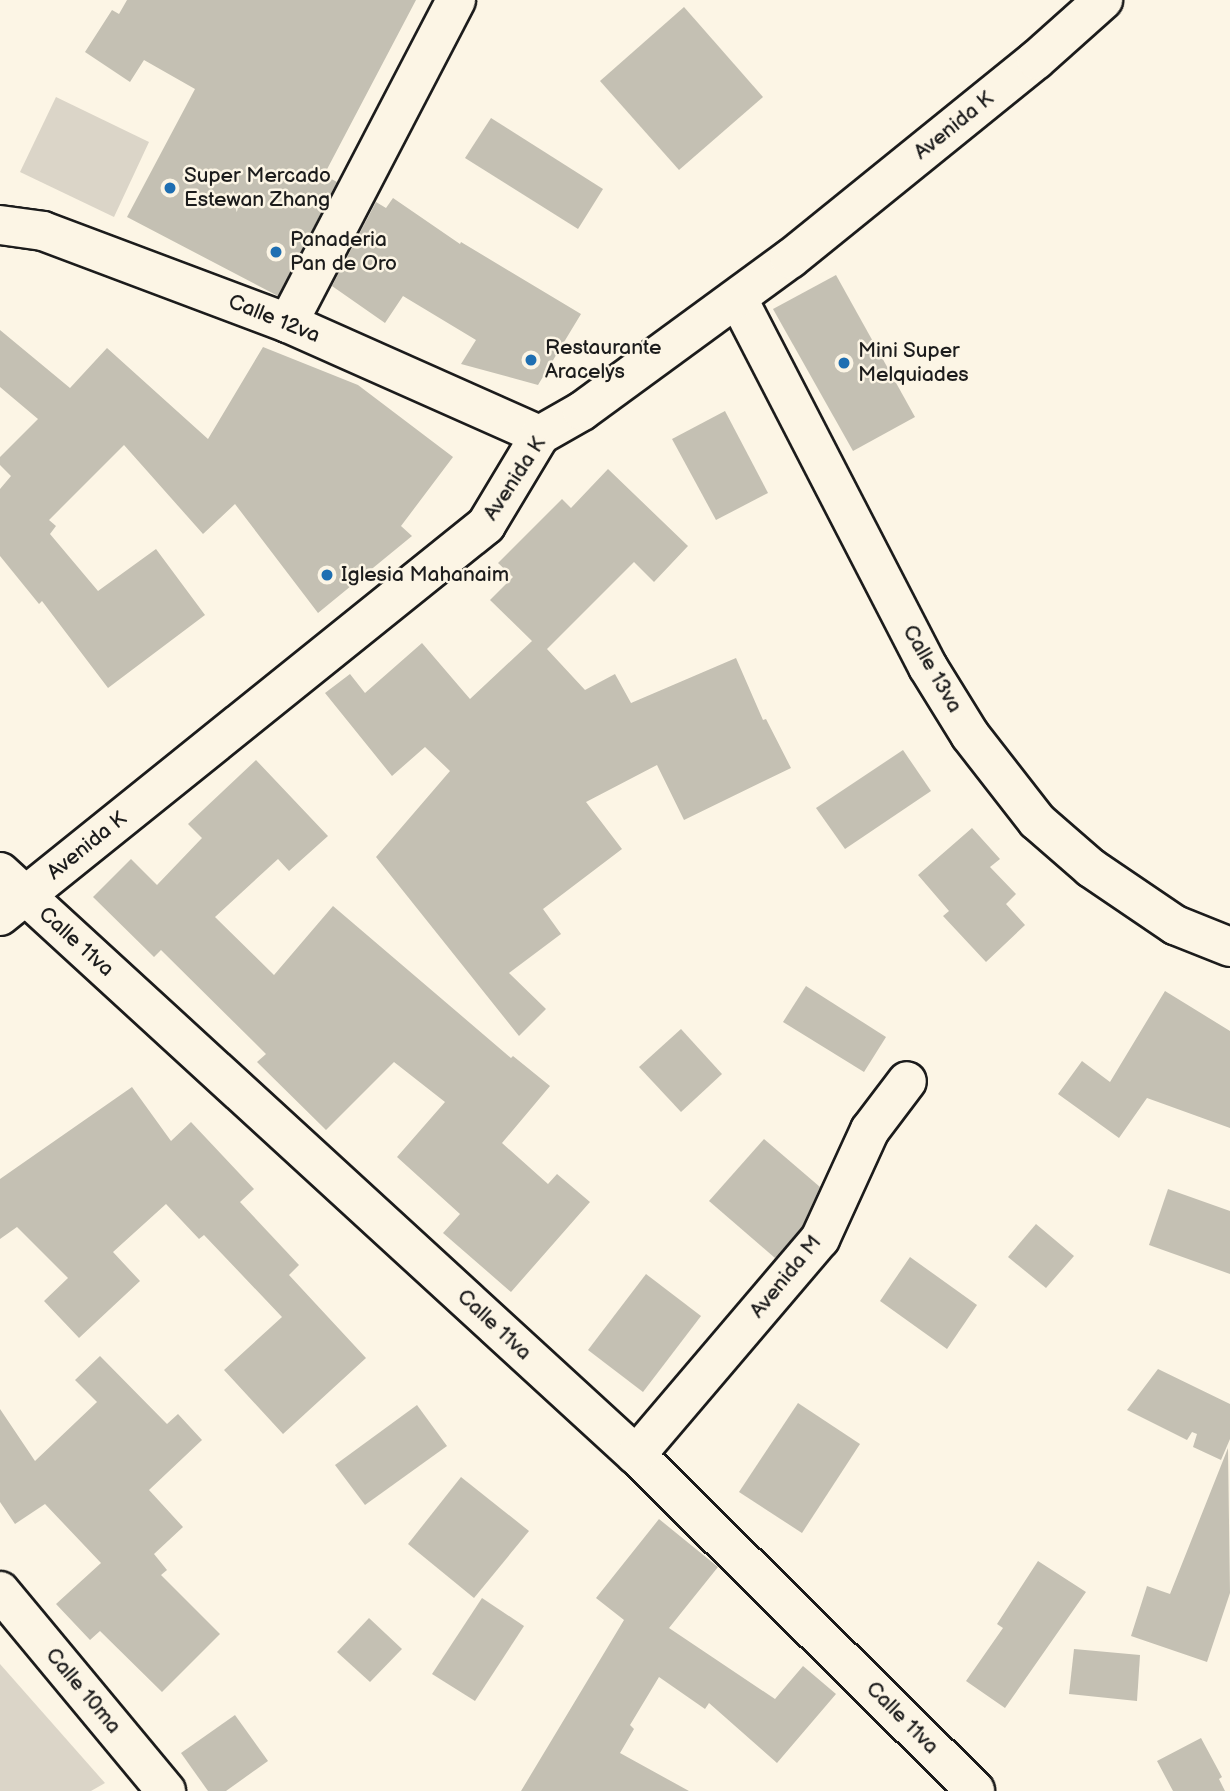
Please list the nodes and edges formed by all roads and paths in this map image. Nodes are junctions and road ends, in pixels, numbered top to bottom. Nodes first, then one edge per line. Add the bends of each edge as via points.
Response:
1 (456, 0) edge
2 (1103, 0) edge
3 (0, 225) edge
4 (738, 299) junction
5 (288, 323) junction
6 (540, 435) junction
7 (8, 894) edge
8 (1230, 947) edge
9 (907, 1081) dead end
10 (636, 1455) junction
11 (0, 1591) edge
12 (166, 1791) edge
13 (975, 1791) edge

1 - 5 street
2 - 4 street, Avenida K via 1036,60
3 - 5 street, Calle 12va via 43,231
4 - 6 street, Avenida K via 582,411
4 - 8 street, Calle 13va via 928,667 970,735 1037,821 1091,868 1175,925
5 - 6 street, Calle 12va
6 - 7 street, Avenida K via 486,525
7 - 10 street, Calle 11va
9 - 10 street, Avenida M via 870,1130 820,1239
10 - 13 street, Calle 11va
11 - 12 street, Calle 10ma

